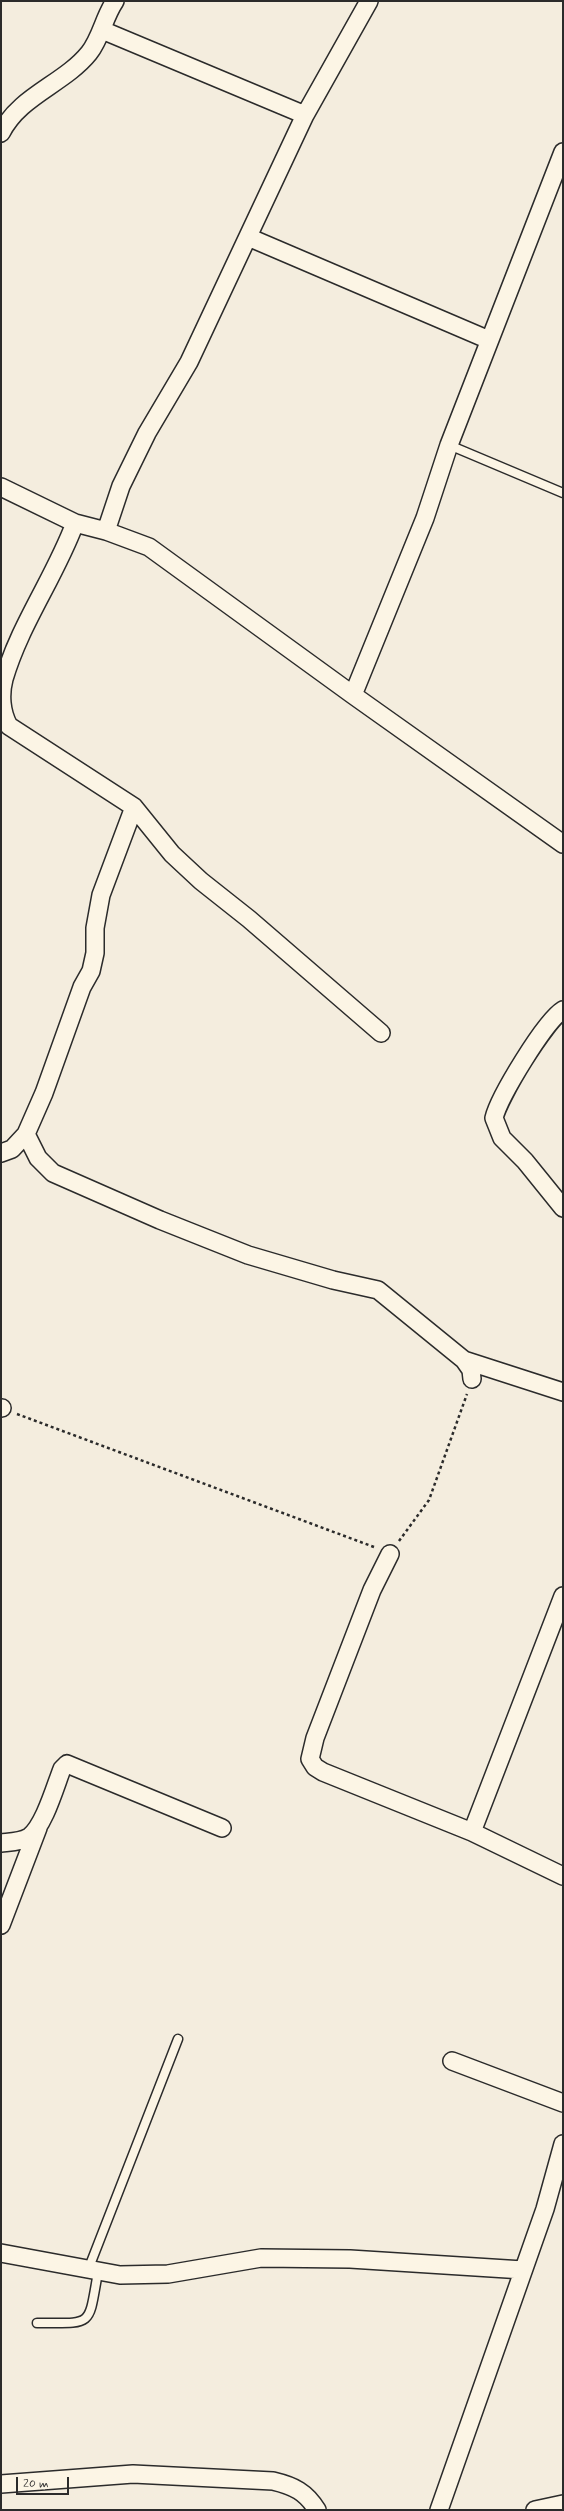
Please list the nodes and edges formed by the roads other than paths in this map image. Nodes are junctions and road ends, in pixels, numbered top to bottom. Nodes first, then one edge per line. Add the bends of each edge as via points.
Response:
1 (115, 1) edge
2 (369, 1) edge
3 (102, 30) junction
4 (305, 115) junction
5 (1, 133) edge
6 (563, 152) edge
7 (557, 185) edge
8 (248, 237) junction
9 (489, 340) junction
10 (449, 445) junction
11 (1, 487) edge
12 (563, 493) edge
13 (75, 523) junction
14 (106, 531) junction
15 (353, 696) junction
16 (134, 807) junction
17 (563, 844) edge
18 (563, 1010) edge
19 (381, 1033) dead end
20 (26, 1134) junction
21 (1, 1153) edge
22 (563, 1208) edge
23 (464, 1360) junction
24 (472, 1379) road end
25 (563, 1392) edge
26 (390, 1554) road end
27 (563, 1596) edge
28 (39, 1826) junction
29 (222, 1828) dead end
30 (472, 1832) junction
31 (1, 1843) edge
32 (563, 1876) edge
33 (1, 1925) edge
34 (178, 2039) dead end
35 (452, 2061) dead end
36 (563, 2102) edge
37 (563, 2144) edge
38 (1, 2253) edge
39 (523, 2270) junction
40 (93, 2271) junction
41 (37, 2323) dead end
42 (1, 2484) edge
43 (563, 2504) edge
44 (317, 2510) edge
45 (439, 2510) edge
46 (535, 2510) edge

1 - 3 street
2 - 4 street
3 - 4 street
3 - 5 street via 90,52 72,71 27,102 7,120
4 - 8 street
6 - 7 street
7 - 9 street
8 - 9 street
8 - 14 street via 188,362 147,433 121,486
9 - 10 street
10 - 12 lane
10 - 15 street via 423,525
11 - 13 street
13 - 14 street
13 - 16 street via 65,550 11,661 4,680 3,716 9,726
14 - 15 street via 150,548
15 - 17 street
16 - 19 street via 172,854 201,881
16 - 20 street via 101,895 91,971 82,987 44,1093
18 - 22 street via 553,1017 532,1047 504,1095 494,1118 502,1138 525,1161
20 - 21 street via 12,1149
20 - 23 street via 38,1158 53,1173 248,1255 378,1290
23 - 24 street via 471,1370
23 - 25 street
26 - 30 street via 372,1590 314,1738 310,1759 315,1767 323,1772
27 - 30 street
28 - 29 street via 62,1769 68,1764
28 - 31 street via 19,1841
28 - 33 street
30 - 32 street
34 - 40 lane
35 - 36 street
37 - 39 street
38 - 40 street
39 - 40 street via 350,2259 261,2258 168,2274 120,2275
39 - 45 street
40 - 41 lane via 91,2312 87,2318 80,2323
42 - 44 street via 134,2474 273,2481 304,2492
43 - 46 street

